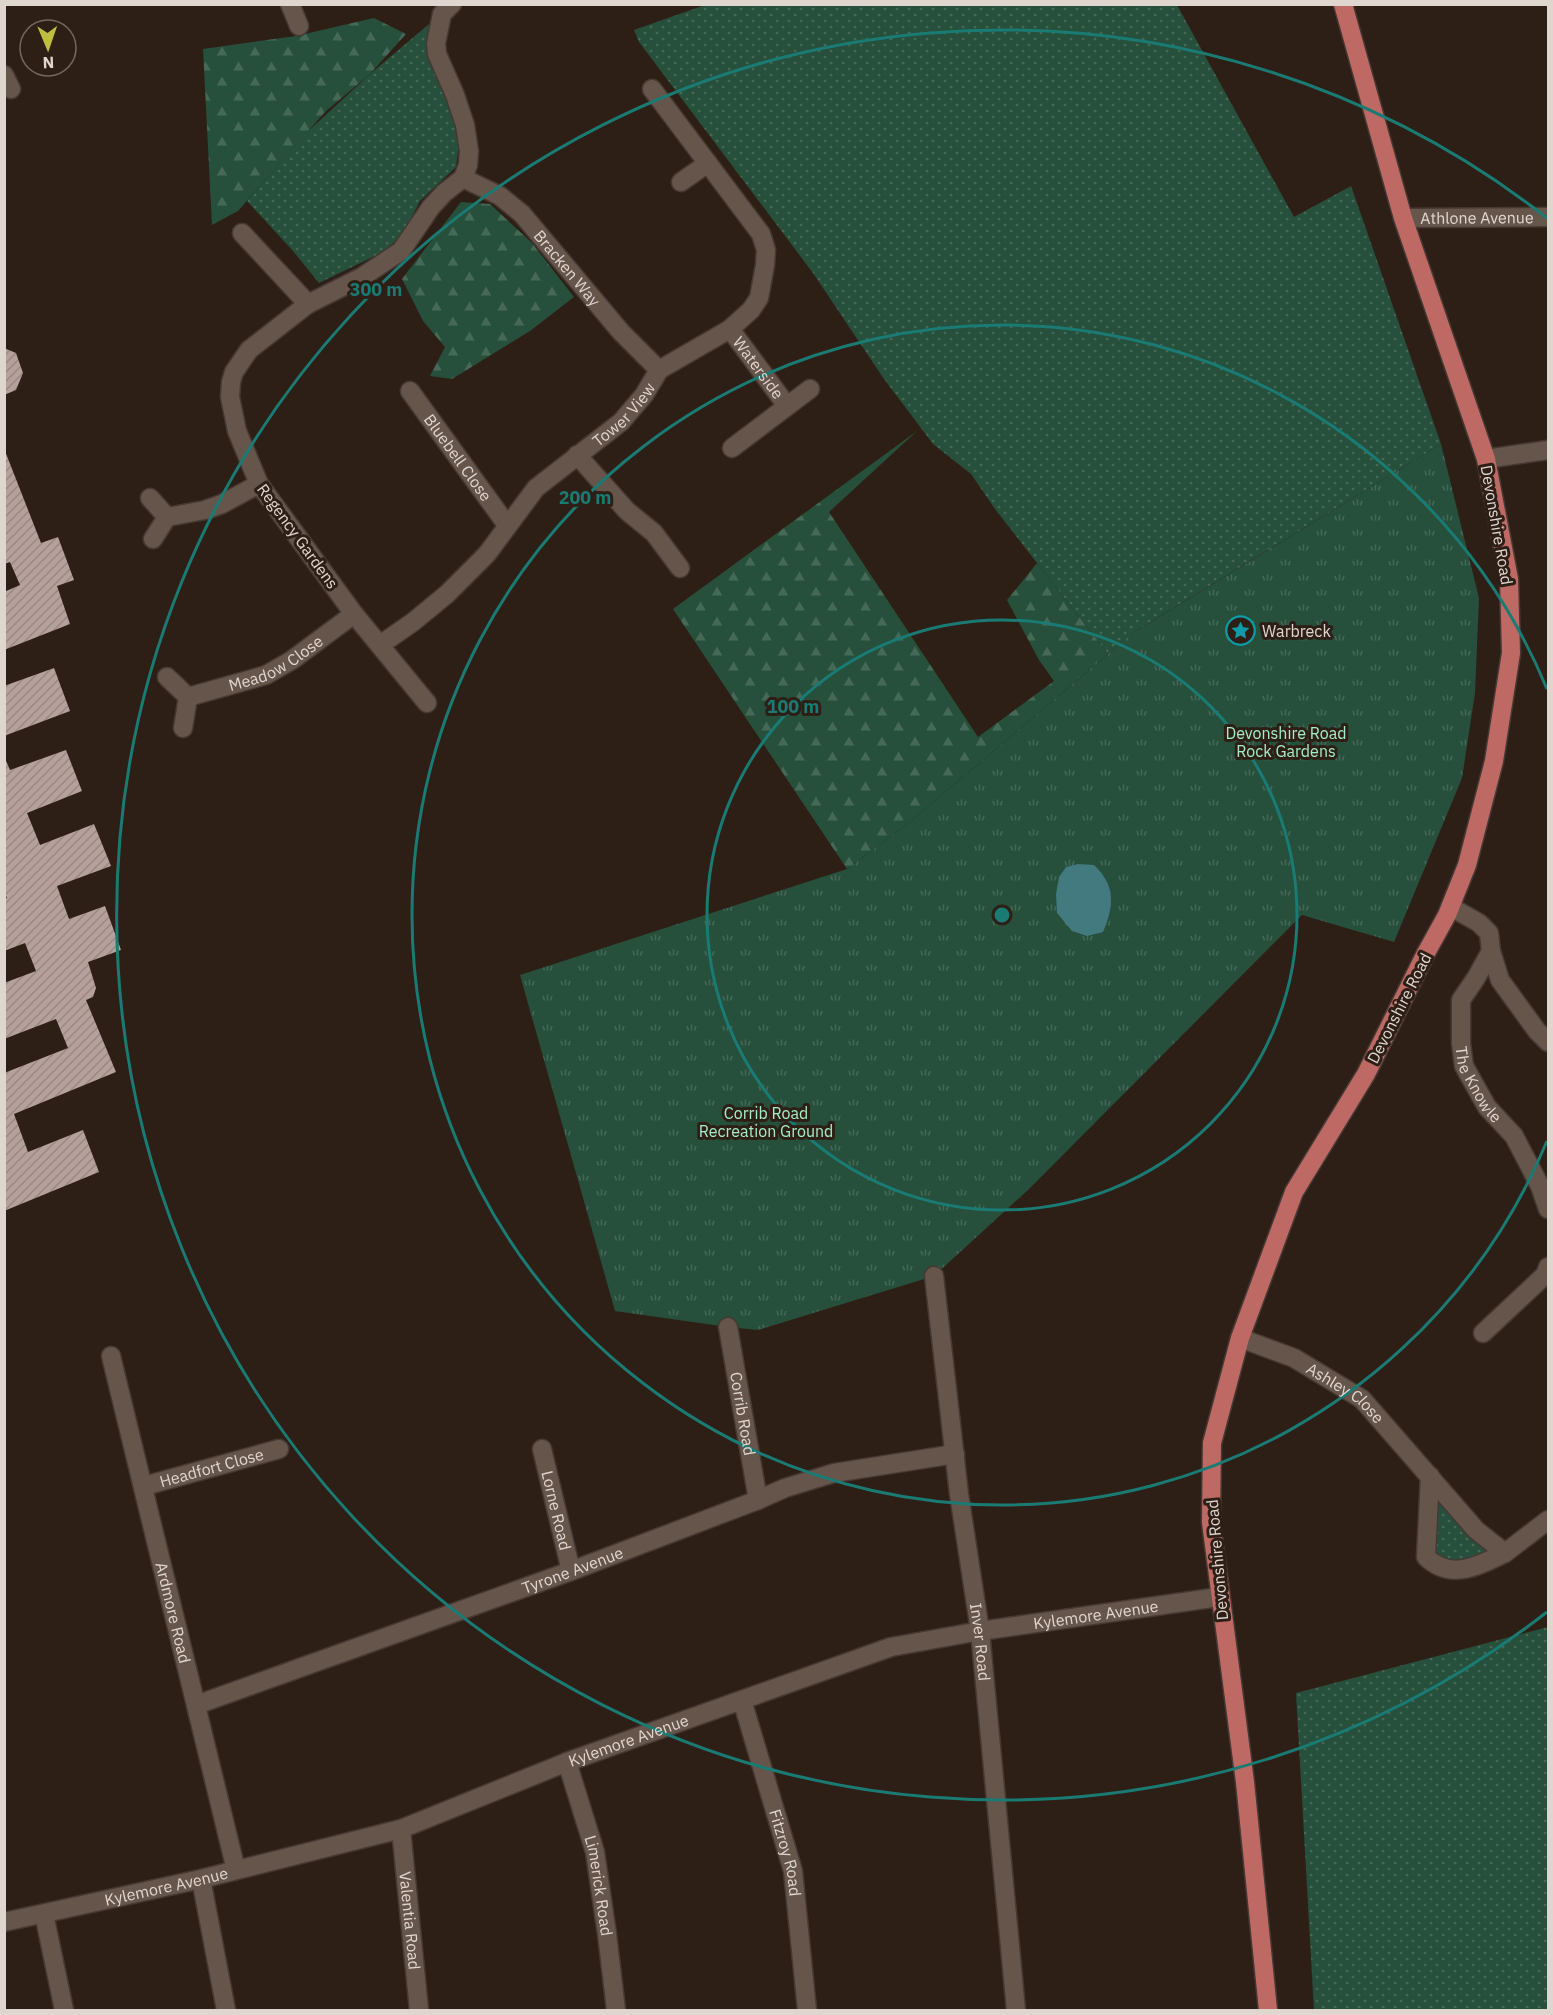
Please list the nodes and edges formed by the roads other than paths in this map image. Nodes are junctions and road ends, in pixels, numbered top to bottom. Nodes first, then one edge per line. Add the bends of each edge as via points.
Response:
1 (290, 4) edge
2 (452, 4) edge
3 (1343, 4) edge
4 (299, 26) dead end
5 (652, 89) dead end
6 (708, 163) junction
7 (463, 178) junction
8 (681, 182) dead end
9 (1548, 217) edge
10 (1403, 218) junction
11 (242, 233) dead end
12 (308, 304) junction
13 (730, 329) junction
14 (659, 370) junction
15 (810, 389) dead end
16 (410, 391) dead end
17 (787, 406) junction
18 (732, 448) dead end
19 (1548, 450) edge
20 (577, 456) junction
21 (1486, 459) junction
22 (259, 484) junction
23 (150, 498) dead end
24 (167, 517) junction
25 (507, 525) junction
26 (153, 539) dead end
27 (680, 568) dead end
28 (354, 614) junction
29 (380, 645) junction
30 (167, 677) dead end
31 (188, 697) junction
32 (427, 704) dead end
33 (183, 728) dead end
34 (1450, 907) junction
35 (1491, 951) junction
36 (1548, 1042) edge
37 (1548, 1209) edge
38 (1548, 1268) edge
39 (934, 1276) dead end
40 (728, 1328) dead end
41 (1483, 1333) dead end
42 (1240, 1338) junction
43 (111, 1356) dead end
44 (279, 1449) dead end
45 (542, 1449) dead end
46 (955, 1454) junction
47 (1430, 1476) junction
48 (144, 1486) junction
49 (758, 1500) junction
50 (1548, 1520) edge
51 (1504, 1553) junction
52 (571, 1571) junction
53 (1219, 1597) junction
54 (980, 1631) junction
55 (742, 1700) junction
56 (196, 1705) junction
57 (567, 1762) junction
58 (401, 1829) junction
59 (236, 1870) junction
60 (201, 1879) junction
61 (44, 1914) junction
62 (4, 1922) edge
63 (64, 2010) edge
64 (226, 2010) edge
65 (420, 2010) edge
66 (616, 2010) edge
67 (807, 2010) edge
68 (1016, 2010) edge
69 (1268, 2010) edge

1 - 4 street
2 - 7 street via 441,14 436,43 465,125 469,151
3 - 10 main road, Devonshire Road
5 - 6 street, Tower View
6 - 8 street
6 - 13 street, Tower View via 761,234 766,250 759,298
7 - 12 street, Regency Gardens via 431,207 396,256
7 - 14 street, Bracken Way via 500,196 522,214 613,324
9 - 10 street, Athlone Avenue
10 - 21 main road, Devonshire Road
11 - 12 street
12 - 22 street, Regency Gardens via 249,350 231,382 237,431
13 - 14 street, Tower View
13 - 17 street, Waterside
14 - 20 street, Tower View via 621,422
15 - 17 street, Waterside
16 - 25 street, Bluebell Close
17 - 18 street, Waterside
19 - 21 street
20 - 25 street, Tower View via 536,488
20 - 27 street via 627,511 654,533
21 - 34 main road, Devonshire Road via 1509,579 1511,653 1494,761 1467,865
22 - 24 street via 222,504
22 - 28 street, Regency Gardens
23 - 24 street
24 - 26 street
25 - 29 street, Tower View via 487,554 447,594
28 - 29 street, Regency Gardens
28 - 31 street, Meadow Close via 267,675
29 - 32 street, Regency Gardens
30 - 31 street
31 - 33 street
34 - 35 street via 1489,933
34 - 42 main road, Devonshire Road via 1366,1074 1294,1192
35 - 36 street via 1500,980
35 - 37 street, The Knowle via 1461,1000 1464,1066 1487,1107 1514,1136
38 - 41 street
39 - 46 street, Inver Road
40 - 49 street, Corrib Road
42 - 47 street, Ashley Close via 1294,1358 1362,1399
42 - 53 main road, Devonshire Road via 1212,1443 1211,1522
43 - 48 street, Ardmore Road
44 - 48 street, Headfort Close
45 - 52 street, Lorne Road
46 - 49 street, Tyrone Avenue via 834,1473
46 - 54 street, Inver Road
47 - 51 street, Ashley Close via 1476,1530
47 - 51 street via 1426,1557 1434,1565 1456,1569 1473,1568
48 - 56 street, Ardmore Road
49 - 52 street, Tyrone Avenue
50 - 51 street
52 - 56 street, Tyrone Avenue
53 - 54 street, Kylemore Avenue
53 - 69 main road, Devonshire Road via 1245,1782
54 - 55 street, Kylemore Avenue via 891,1647
54 - 68 street, Inver Road
55 - 57 street, Kylemore Avenue
55 - 67 street, Fitzroy Road via 792,1871
56 - 59 street, Ardmore Road
57 - 58 street, Kylemore Avenue
57 - 66 street, Limerick Road via 595,1852
58 - 59 street, Kylemore Avenue
58 - 65 street, Valentia Road
59 - 60 street, Kylemore Avenue
60 - 61 street, Kylemore Avenue
60 - 64 street
61 - 62 street, Kylemore Avenue
61 - 63 street

